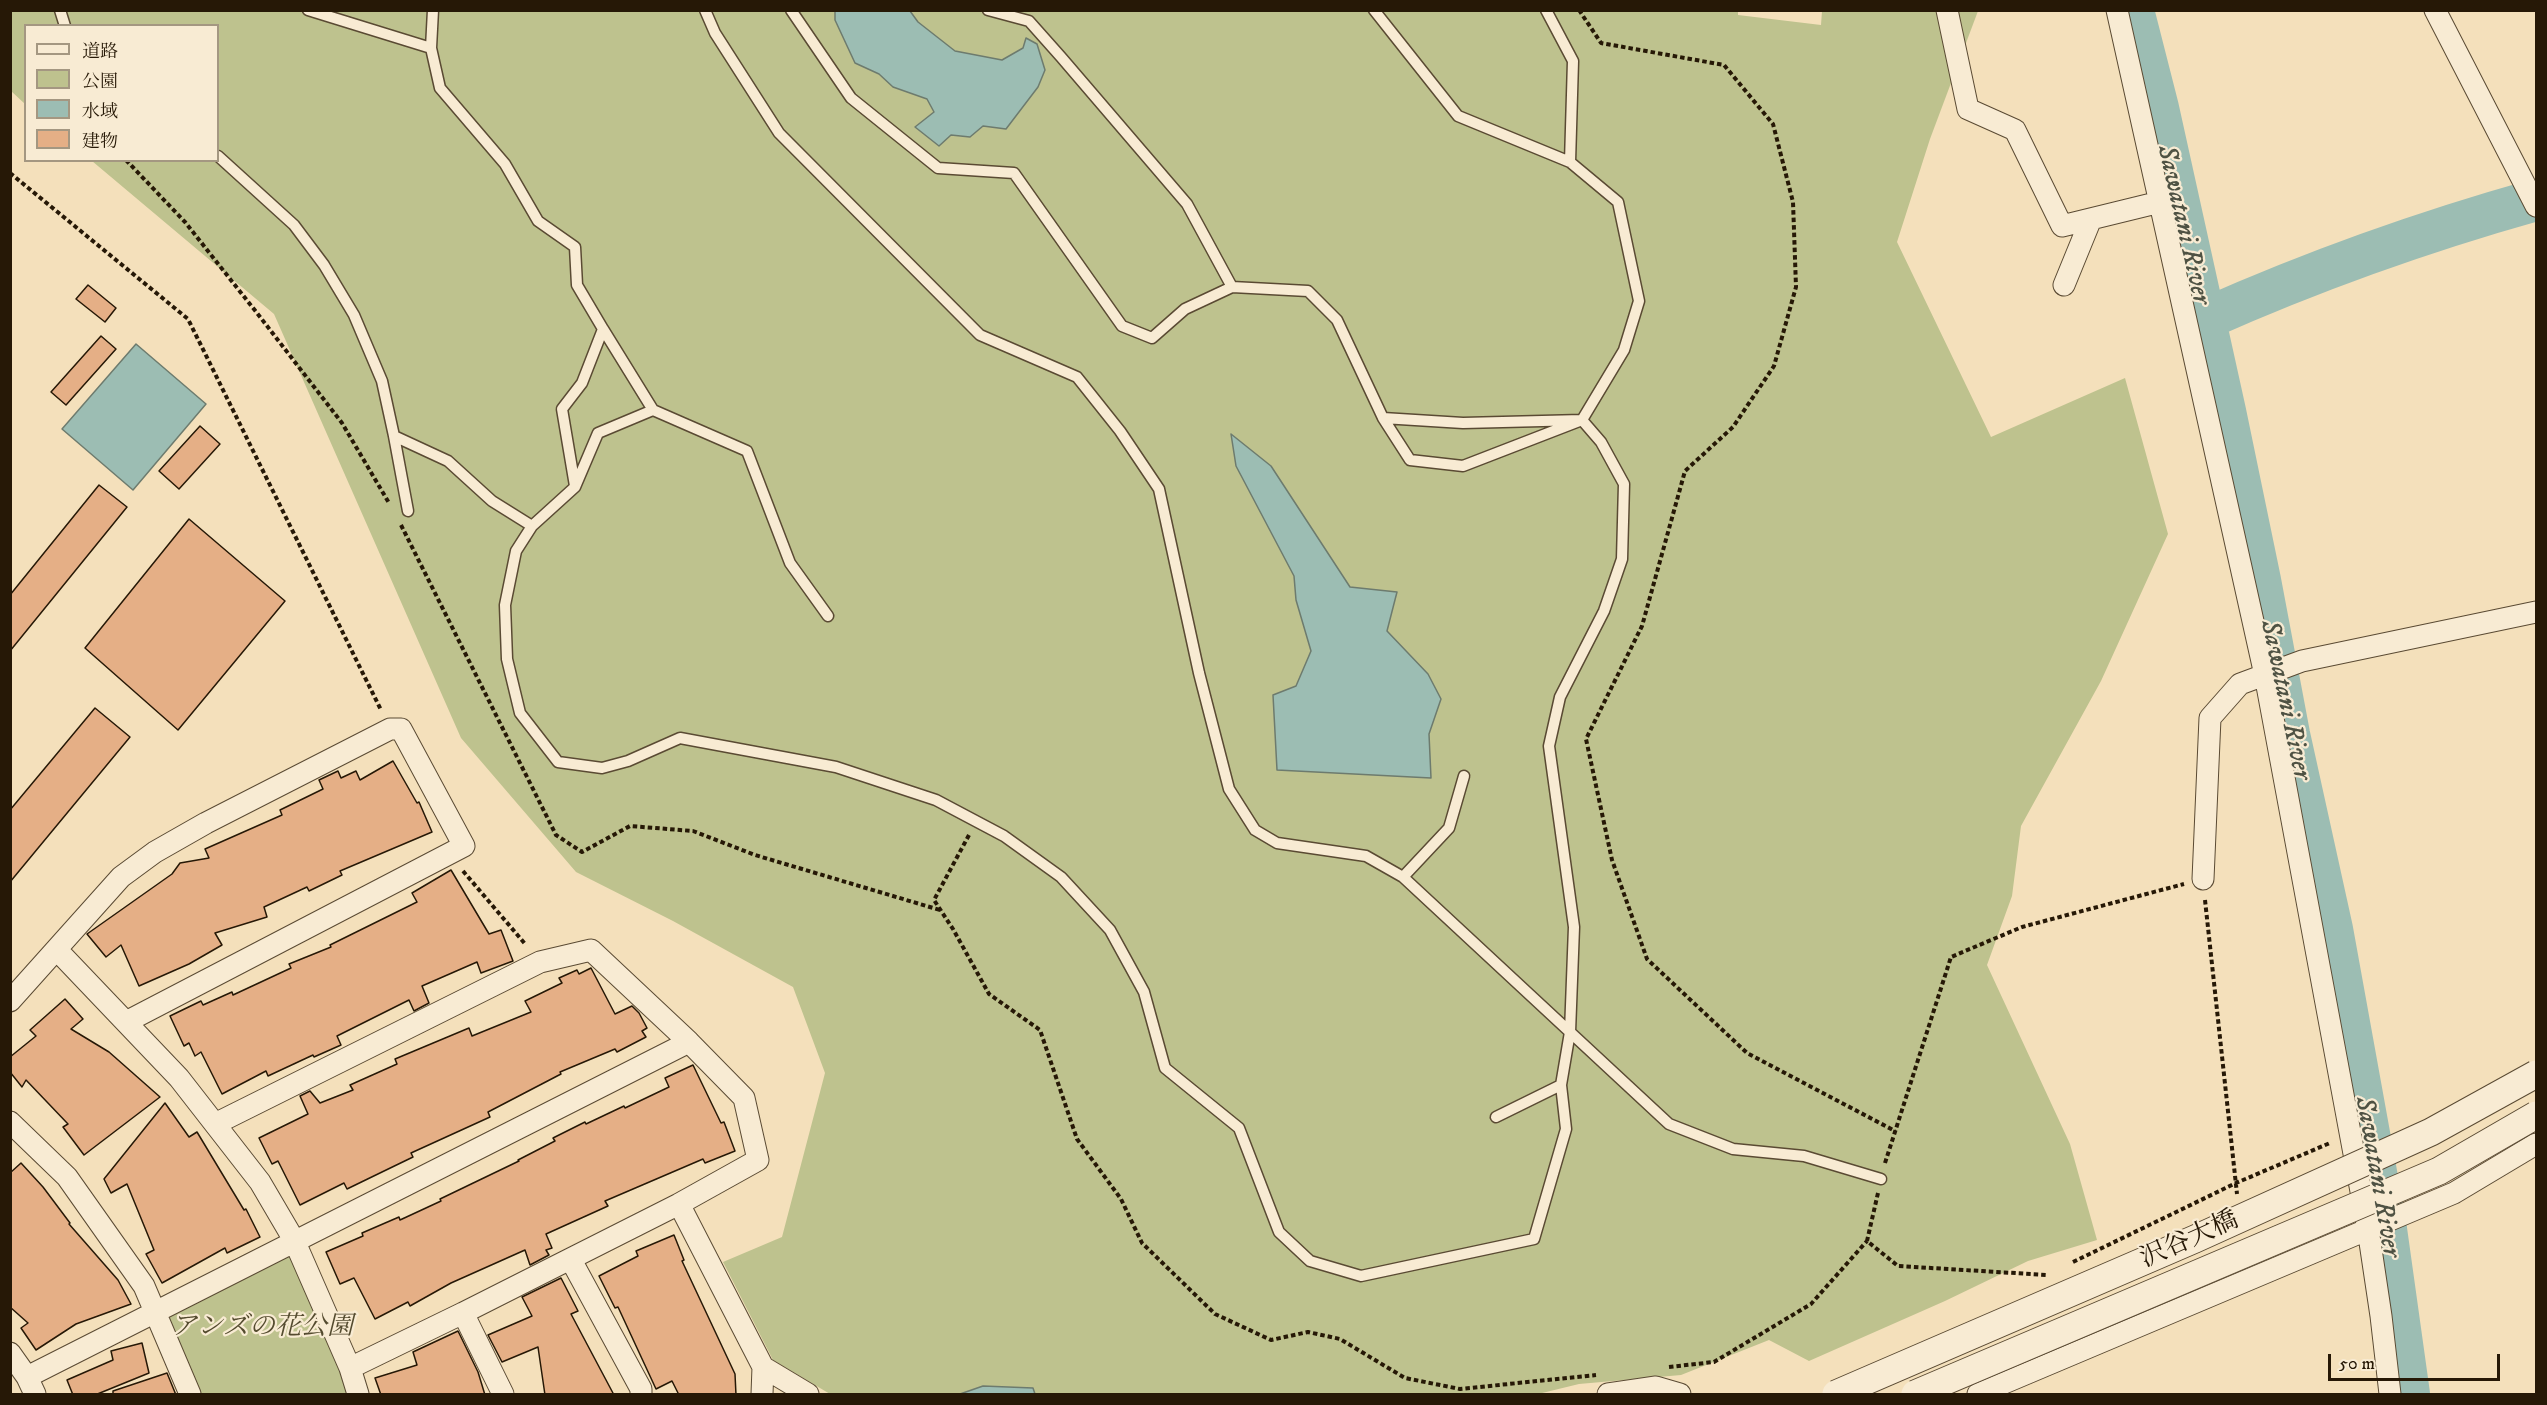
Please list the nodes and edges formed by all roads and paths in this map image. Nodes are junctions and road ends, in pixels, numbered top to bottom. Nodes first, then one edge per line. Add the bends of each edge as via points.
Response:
1 (308, 10) edge
2 (433, 10) edge
3 (705, 10) edge
4 (790, 10) edge
5 (988, 10) edge
6 (1374, 10) edge
7 (1546, 10) edge
8 (1579, 10) edge
9 (1947, 10) edge
10 (2117, 10) edge
11 (2435, 10) edge
12 (431, 48) junction
13 (219, 157) edge
14 (1570, 162) junction
15 (10, 173) edge
16 (2160, 202) junction
17 (2536, 206) edge
18 (2091, 219) junction
19 (2064, 285) dead end
20 (1232, 287) junction
21 (603, 329) junction
22 (653, 410) junction
23 (1383, 418) junction
24 (1582, 420) junction
25 (394, 436) junction
26 (575, 487) junction
27 (408, 511) dead end
28 (532, 526) junction
29 (2536, 612) edge
30 (828, 616) dead end
31 (2265, 675) junction
32 (390, 729) junction
33 (1464, 776) dead end
34 (976, 821) junction
35 (450, 855) junction
36 (1403, 877) junction
37 (2203, 879) junction
38 (57, 950) junction
39 (540, 962) junction
40 (10, 1001) edge
41 (126, 1022) junction
42 (1570, 1032) junction
43 (689, 1042) junction
44 (2536, 1074) edge
45 (1561, 1085) junction
46 (2536, 1115) edge
47 (1496, 1117) dead end
48 (10, 1122) edge
49 (215, 1124) junction
50 (1895, 1131) junction
51 (2350, 1135) junction
52 (2536, 1144) edge
53 (1881, 1179) junction
54 (2236, 1183) junction
55 (679, 1204) junction
56 (2240, 1219) junction
57 (2368, 1229) junction
58 (294, 1240) junction
59 (1867, 1241) junction
60 (571, 1260) junction
61 (2067, 1265) dead end
62 (2056, 1270) dead end
63 (155, 1311) junction
64 (463, 1313) junction
65 (10, 1353) edge
66 (763, 1367) junction
67 (1667, 1367) dead end
68 (350, 1368) junction
69 (1597, 1375) dead end
70 (31, 1386) edge
71 (190, 1395) edge
72 (358, 1395) edge
73 (503, 1395) edge
74 (641, 1395) edge
75 (762, 1395) edge
76 (808, 1395) edge
77 (1608, 1395) edge
78 (1680, 1395) edge
79 (1836, 1395) edge
80 (1915, 1395) edge
81 (1978, 1395) edge
82 (2390, 1395) edge

1 - 12 lane
2 - 12 lane
3 - 36 lane via 715,33 779,133 980,335 1077,377 1159,489 1198,673 1229,789 1255,830 1277,843 1366,856
4 - 20 lane via 851,98 938,168 1014,173 1122,326 1152,338 1185,309
5 - 20 lane via 1029,21 1061,57 1187,204
6 - 14 lane via 1458,116
7 - 14 lane via 1573,61
8 - 50 path via 1601,43 1724,65 1773,124 1793,202 1796,287 1774,366 1733,427 1685,471 1642,626 1586,739 1612,860 1647,959 1747,1053
9 - 18 street via 1968,109 2015,130 2062,225
10 - 16 street
11 - 17 street
12 - 21 lane via 440,88 505,164 538,221 575,246 576,285
13 - 25 lane via 294,225 324,265 354,315 382,381
14 - 24 lane via 1618,202 1639,301 1624,350
15 - 32 path via 188,319
16 - 18 street
16 - 31 street
18 - 19 street
20 - 23 lane via 1308,291 1337,320
21 - 22 lane
21 - 26 lane via 582,383 562,409
22 - 26 lane via 598,433
22 - 30 lane via 747,451 790,563
23 - 24 lane via 1463,423
23 - 24 lane via 1410,460 1463,466
24 - 42 lane via 1601,442 1624,484 1622,559 1604,611 1560,697 1549,746 1575,927
25 - 27 lane
25 - 28 lane via 448,461 492,501
26 - 28 lane
28 - 34 lane via 516,551 505,605 507,659 520,713 558,762 602,768 680,738 836,767 936,800
29 - 31 street via 2302,661
31 - 37 street via 2240,684 2210,717
31 - 51 street
32 - 35 street via 401,729 464,846
32 - 38 street via 155,852 121,877
33 - 36 lane via 1449,828
34 - 45 lane via 1061,877 1110,930 1144,992 1165,1068 1239,1128 1279,1232 1310,1261 1361,1276 1534,1239 1566,1129
34 - 69 path via 934,900 989,994 1040,1030 1077,1139 1121,1199 1142,1243 1215,1314 1271,1340 1308,1332 1340,1339 1405,1378 1460,1389
35 - 39 path
35 - 41 street
36 - 42 lane
37 - 50 path via 2022,927 1951,957
37 - 54 path
38 - 40 street
38 - 41 street
39 - 43 street via 591,950
39 - 49 street
41 - 49 street via 179,1078
42 - 45 lane
42 - 53 lane via 1670,1124 1733,1149 1804,1156
43 - 55 street via 744,1098 758,1160
43 - 58 street
44 - 56 street, 沢谷大橋, bridge via 2431,1132
45 - 47 lane
46 - 80 street, 沢谷大橋, bridge via 2439,1171
48 - 63 street via 67,1177 144,1286
49 - 58 street via 260,1182
50 - 53 path
51 - 54 path
51 - 57 street
52 - 57 street via 2454,1193
53 - 59 path
54 - 56 path
54 - 61 path
55 - 60 street
55 - 66 street
56 - 79 street, 沢谷大橋, bridge
57 - 81 street
57 - 82 street
58 - 63 street
58 - 68 street
59 - 62 path via 1898,1266 2046,1275
59 - 67 path via 1811,1304 1714,1362
60 - 64 street
60 - 74 street
63 - 70 street
63 - 71 street
64 - 68 street
64 - 73 street
65 - 70 street
66 - 75 street
66 - 76 street
68 - 72 street
77 - 78 street via 1656,1387

